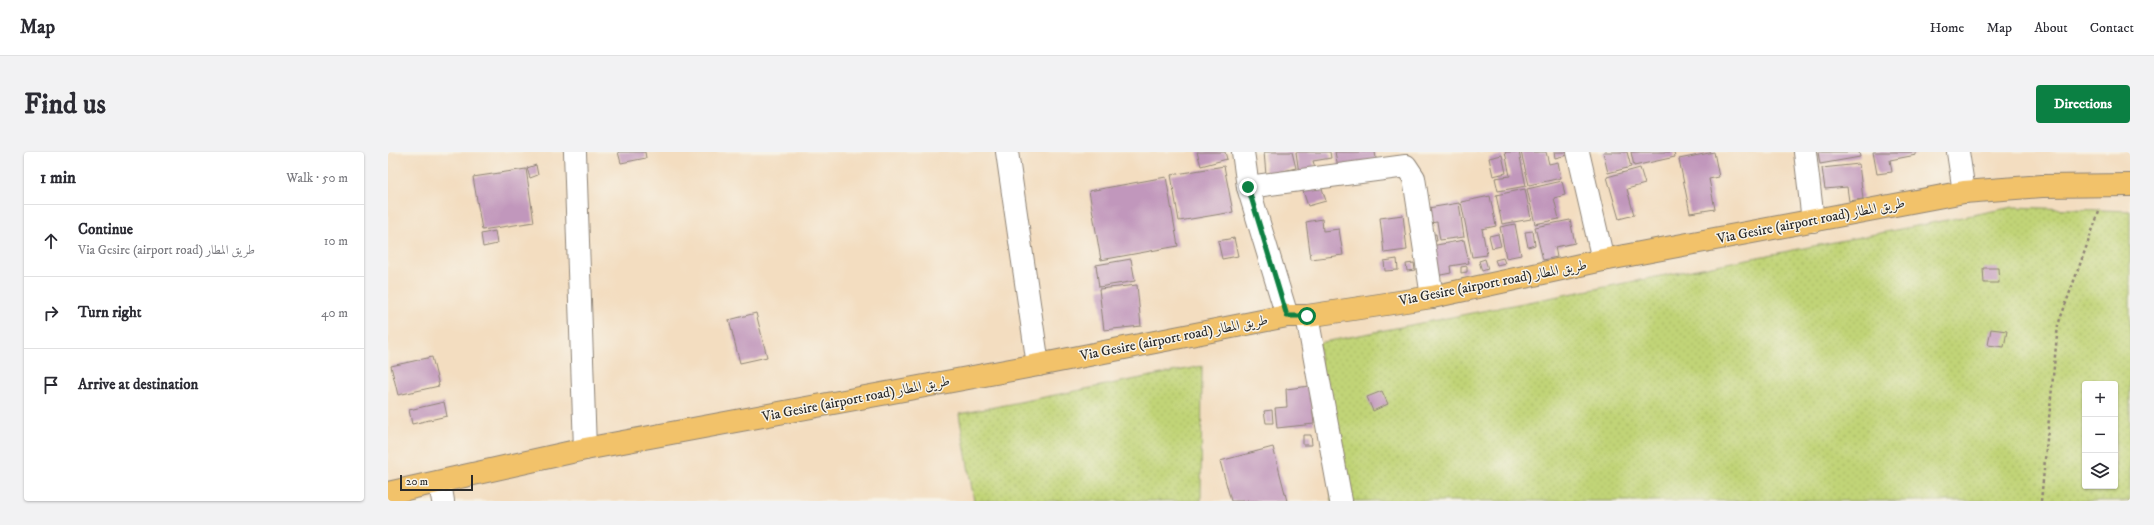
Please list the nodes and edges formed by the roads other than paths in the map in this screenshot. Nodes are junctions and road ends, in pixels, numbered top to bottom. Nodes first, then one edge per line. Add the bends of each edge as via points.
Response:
1 (575, 152) edge
2 (1006, 152) edge
3 (1243, 152) edge
4 (1578, 152) edge
5 (1805, 152) edge
6 (1958, 152) edge
7 (2130, 185) edge
8 (1248, 187) junction
9 (1964, 192) junction
10 (1813, 220) junction
11 (1603, 260) junction
12 (1432, 297) junction
13 (1297, 316) junction
14 (1038, 365) junction
15 (586, 449) junction
16 (442, 492) edge
17 (388, 493) edge
18 (1341, 501) edge

1 - 15 street
2 - 14 street
3 - 8 street
4 - 11 street
5 - 10 street
6 - 9 street
7 - 9 main road, Via Gesire (airport road) طريق المطار via 2042,186
8 - 12 street via 1406,166 1414,178
8 - 13 street
9 - 10 main road, Via Gesire (airport road) طريق المطار
10 - 11 main road, Via Gesire (airport road) طريق المطار
11 - 12 main road, Via Gesire (airport road) طريق المطار
12 - 13 main road, Via Gesire (airport road) طريق المطار
13 - 14 main road, Via Gesire (airport road) طريق المطار
13 - 18 street
14 - 15 main road, Via Gesire (airport road) طريق المطار
15 - 16 main road, Via Gesire (airport road) طريق المطار
16 - 17 main road, Via Gesire (airport road) طريق المطار

